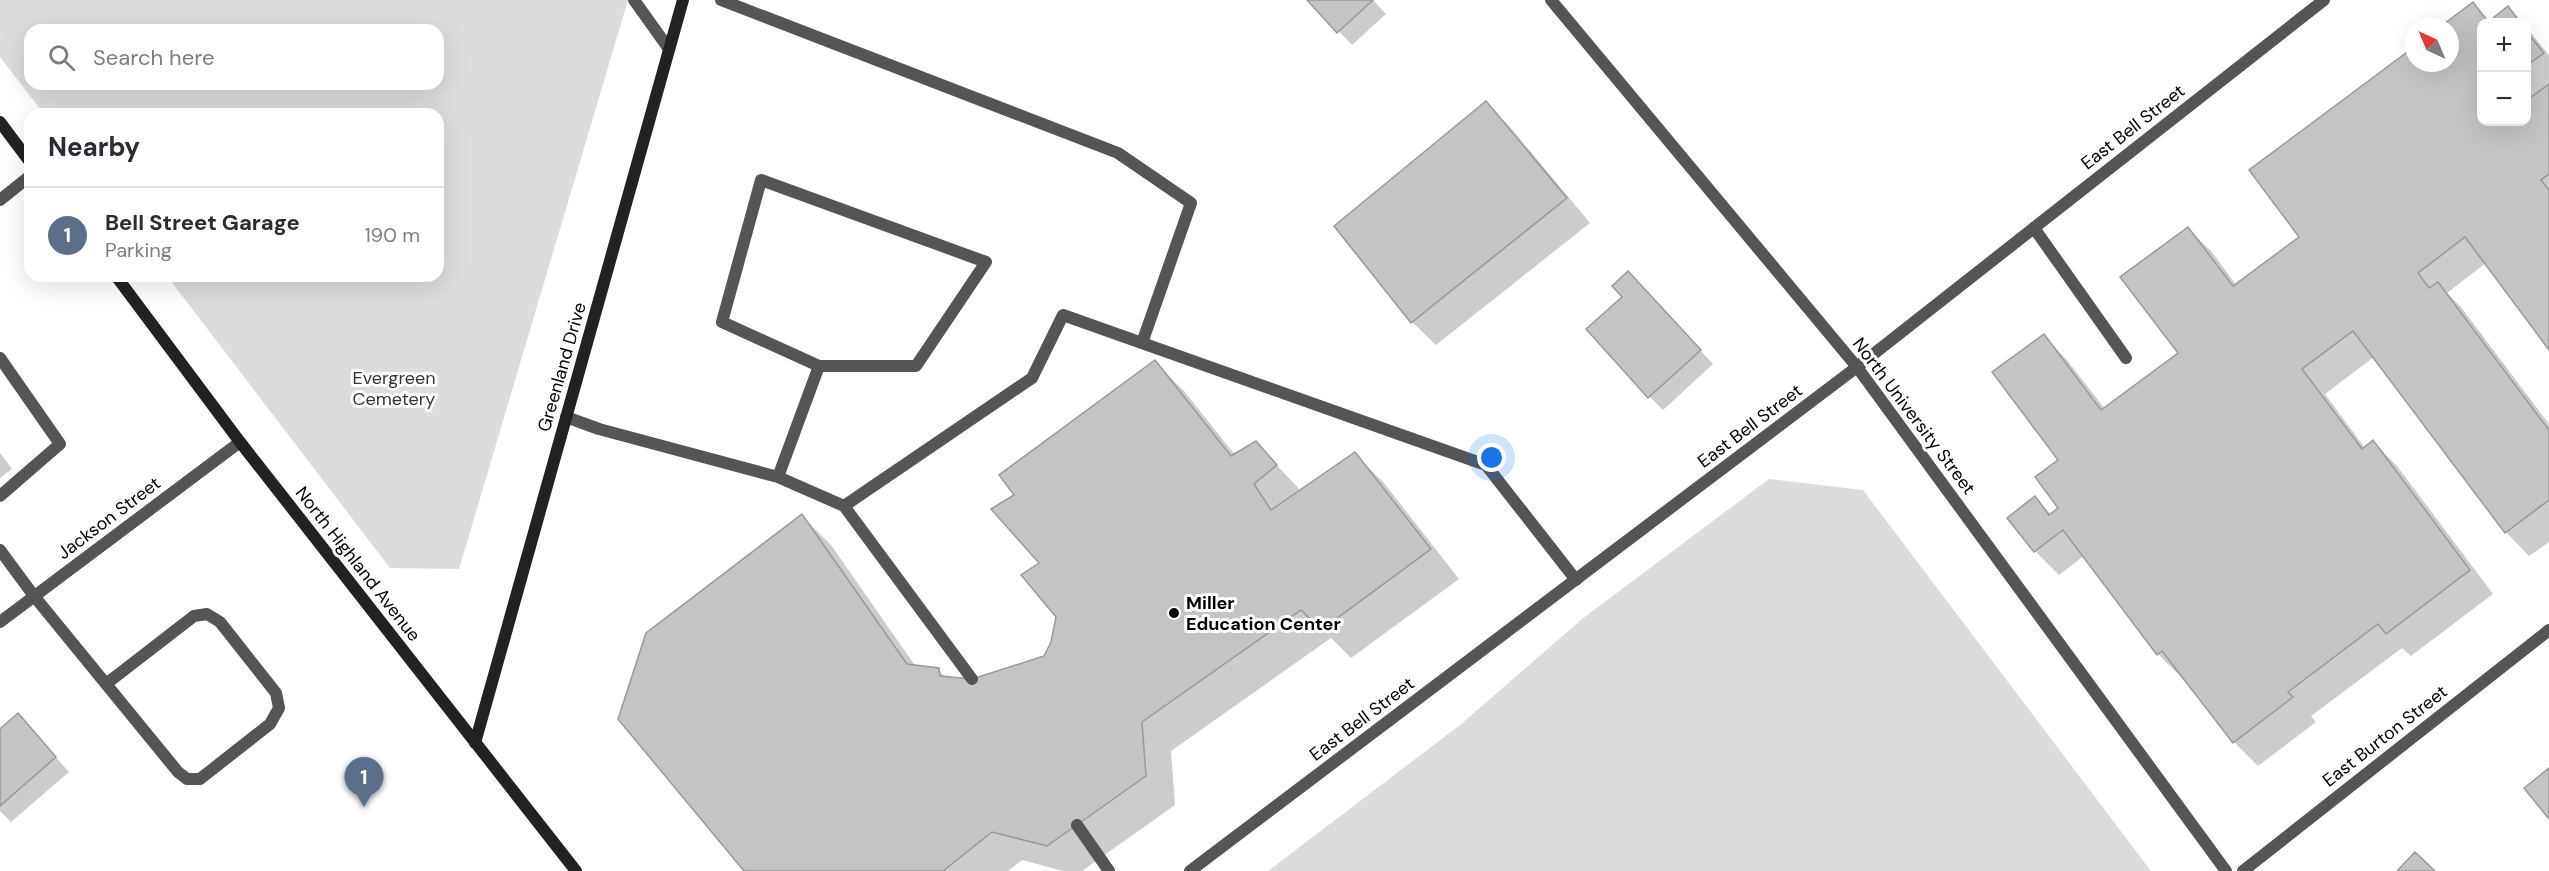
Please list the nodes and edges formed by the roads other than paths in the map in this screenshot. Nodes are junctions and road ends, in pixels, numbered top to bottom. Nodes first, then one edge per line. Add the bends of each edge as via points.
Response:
1 (634, 0) edge
2 (682, 0) edge
3 (721, 0) edge
4 (1551, 0) edge
5 (2324, 0) edge
6 (669, 49) junction
7 (0, 122) edge
8 (24, 154) edge
9 (24, 181) edge
10 (0, 200) edge
11 (2034, 228) junction
12 (120, 282) edge
13 (1142, 343) junction
14 (0, 358) edge
15 (2126, 358) dead end
16 (819, 366) junction
17 (1857, 367) junction
18 (566, 417) junction
19 (240, 442) junction
20 (778, 477) junction
21 (0, 496) edge
22 (844, 506) junction
23 (0, 550) edge
24 (1576, 580) junction
25 (34, 596) junction
26 (0, 622) edge
27 (2549, 630) edge
28 (972, 680) dead end
29 (106, 684) junction
30 (476, 743) junction
31 (1077, 825) dead end
32 (576, 871) edge
33 (1108, 871) edge
34 (1190, 871) edge
35 (2226, 871) edge
36 (2243, 871) edge

1 - 6 street
2 - 6 street, Greenland Drive
3 - 13 street via 1118,153 1191,203
4 - 17 street, North University Street
5 - 11 street, East Bell Street
6 - 18 street, Greenland Drive
7 - 8 street
9 - 10 street
11 - 15 street
11 - 17 street, East Bell Street
12 - 19 street, North Highland Avenue
13 - 22 street via 1063,315 1032,378
13 - 24 street via 1486,465
14 - 21 street via 60,444
16 - 16 street via 916,366 986,262 761,180 722,322
16 - 20 street
17 - 24 street, East Bell Street
17 - 35 street, North University Street
18 - 20 street
18 - 30 street, Greenland Drive
19 - 25 street, Jackson Street
19 - 30 street, North Highland Avenue
20 - 22 street
22 - 28 street
23 - 25 street
24 - 34 street, East Bell Street
25 - 26 street, Jackson Street
25 - 29 street
27 - 36 street, East Burton Street
29 - 29 street via 187,779 200,779 270,724 279,708 276,693 220,622 207,614 194,616
30 - 32 street, North Highland Avenue
31 - 33 street

